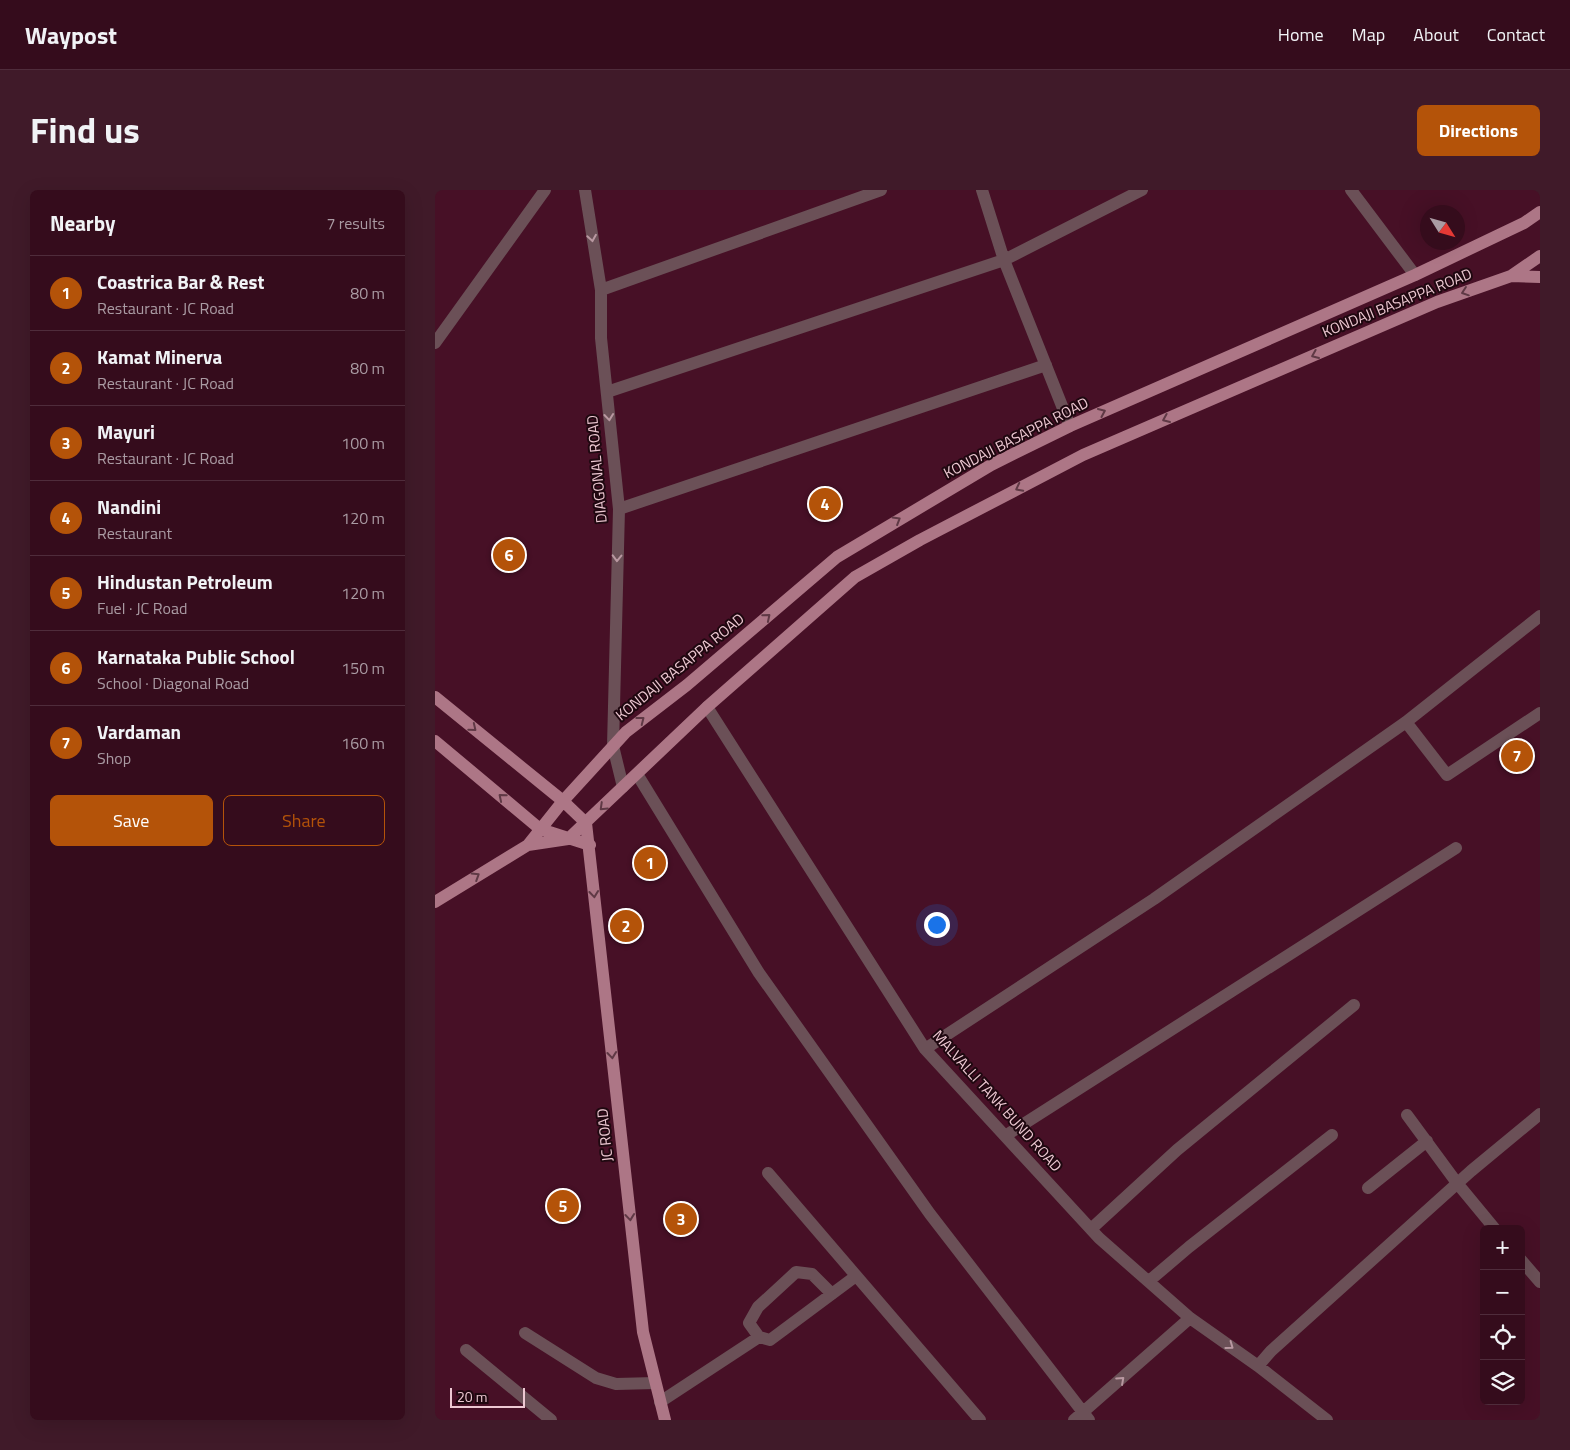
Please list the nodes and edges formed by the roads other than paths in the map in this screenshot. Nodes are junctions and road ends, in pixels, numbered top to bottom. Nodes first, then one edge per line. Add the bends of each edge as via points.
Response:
1 (545, 190) edge
2 (585, 190) edge
3 (881, 190) edge
4 (981, 190) edge
5 (1142, 190) edge
6 (1351, 190) edge
7 (1540, 212) edge
8 (1540, 256) edge
9 (1003, 260) junction
10 (1415, 275) junction
11 (1511, 276) junction
12 (1540, 277) edge
13 (601, 290) junction
14 (439, 330) edge
15 (435, 343) edge
16 (1046, 365) junction
17 (607, 392) junction
18 (1070, 426) junction
19 (619, 509) junction
20 (1540, 616) edge
21 (435, 697) edge
22 (707, 708) junction
23 (1540, 713) edge
24 (1406, 722) junction
25 (435, 741) edge
26 (613, 746) junction
27 (637, 774) junction
28 (623, 787) junction
29 (567, 796) junction
30 (586, 823) junction
31 (539, 829) junction
32 (568, 839) junction
33 (528, 845) junction
34 (590, 845) junction
35 (1456, 848) dead end
36 (435, 902) edge
37 (1355, 1005) dead end
38 (925, 1049) junction
39 (1407, 1114) dead end
40 (1540, 1114) edge
41 (1332, 1135) dead end
42 (1005, 1136) junction
43 (1427, 1141) junction
44 (768, 1173) dead end
45 (1457, 1183) junction
46 (1368, 1188) dead end
47 (1492, 1225) edge
48 (1091, 1229) junction
49 (1525, 1265) edge
50 (856, 1276) junction
51 (1149, 1281) junction
52 (1540, 1282) edge
53 (831, 1294) junction
54 (1190, 1318) junction
55 (525, 1333) dead end
56 (759, 1337) junction
57 (466, 1350) dead end
58 (1257, 1366) junction
59 (655, 1383) junction
60 (660, 1402) junction
61 (1083, 1418) edge
62 (551, 1420) edge
63 (665, 1420) edge
64 (980, 1420) edge
65 (1327, 1420) edge

1 - 14 street
2 -> 13 street, DIAGONAL ROAD
3 - 13 street
4 - 9 street
5 - 9 street
6 - 10 street
7 - 10 main road, KONDAJI BASAPPA ROAD via 1524,223
8 - 11 main road, KONDAJI BASAPPA ROAD
9 - 16 street
9 - 17 street
18 -> 10 main road, KONDAJI BASAPPA ROAD
11 - 12 main road
11 -> 22 main road, KONDAJI BASAPPA ROAD via 1437,302 1083,455 920,540 855,577
13 - 17 street, DIAGONAL ROAD via 601,338
14 - 15 street
16 - 18 street
16 - 19 street
17 -> 19 street, DIAGONAL ROAD
26 -> 18 main road, KONDAJI BASAPPA ROAD via 837,557 991,465
19 -> 26 street, DIAGONAL ROAD
20 - 24 street
21 -> 29 main road
22 - 27 main road, KONDAJI BASAPPA ROAD
22 - 38 street, MALVALLI TANK BUND ROAD
23 - 24 street via 1447,775
24 - 38 street via 1153,899
31 -> 25 main road
26 - 28 street, DIAGONAL ROAD
26 - 29 main road, KONDAJI BASAPPA ROAD
27 - 28 main road, KONDAJI BASAPPA ROAD
27 - 61 street via 759,973 930,1214
28 -> 30 main road, KONDAJI BASAPPA ROAD
29 - 30 main road
29 - 31 main road, KONDAJI BASAPPA ROAD
30 - 32 main road, KONDAJI BASAPPA ROAD
30 - 34 main road, JC ROAD
31 - 32 main road
31 - 33 main road, KONDAJI BASAPPA ROAD
32 - 33 main road
32 - 34 main road
36 -> 33 main road
34 -> 59 main road, JC ROAD via 643,1332
35 - 42 street
37 - 48 street via 1177,1150
38 - 42 street, MALVALLI TANK BUND ROAD
39 - 43 street
40 - 45 street
41 - 51 street
42 - 48 street, MALVALLI TANK BUND ROAD
43 - 45 street
43 - 46 street
44 - 50 street
45 - 47 street
45 - 58 street
48 - 51 street, MALVALLI TANK BUND ROAD
49 - 52 street
50 - 53 street
50 - 64 street
51 - 54 street, MALVALLI TANK BUND ROAD
53 - 56 street via 770,1340
53 - 56 street via 812,1274 796,1272 758,1307 749,1323
54 -> 58 street, MALVALLI TANK BUND ROAD
61 -> 54 street
55 - 59 street via 596,1378 616,1384
56 - 60 street
57 - 62 street
58 - 65 street, MALVALLI TANK BUND ROAD
59 - 60 main road, JC ROAD
60 - 63 main road, JC ROAD

